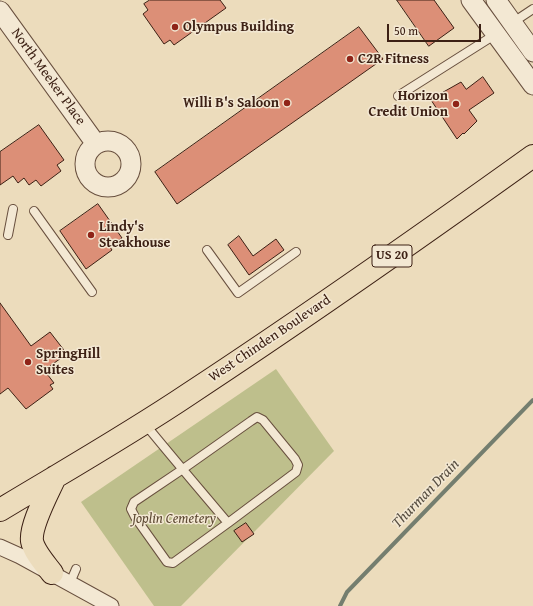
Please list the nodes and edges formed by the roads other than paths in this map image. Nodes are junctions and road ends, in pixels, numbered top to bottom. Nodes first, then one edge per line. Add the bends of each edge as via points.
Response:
1 (471, 0) edge
2 (496, 0) edge
3 (533, 9) edge
4 (0, 11) edge
5 (503, 28) junction
6 (533, 52) edge
7 (533, 85) edge
8 (398, 96) dead end
9 (96, 144) dead end
10 (533, 156) edge
11 (14, 209) dead end
12 (34, 211) dead end
13 (8, 235) dead end
14 (208, 250) dead end
15 (296, 252) dead end
16 (92, 292) dead end
17 (144, 423) junction
18 (183, 469) junction
19 (55, 477) junction
20 (0, 510) edge
21 (228, 523) junction
22 (0, 547) edge
23 (66, 575) junction
24 (111, 606) edge

1 - 5 street
2 - 5 street
3 - 5 lane
4 - 9 street, North Meeker Place
5 - 6 street
5 - 7 street
5 - 8 lane
10 - 17 main road, West Chinden Boulevard / US 20 via 358,280
11 - 13 lane
12 - 16 lane
14 - 15 lane via 238,293
17 - 18 lane
17 - 19 main road, West Chinden Boulevard / US 20
18 - 21 lane
18 - 21 lane via 134,502 131,509 167,562 173,563
18 - 21 lane via 257,417 263,420 295,459 298,466 296,472
19 - 20 main road, West Chinden Boulevard
19 - 23 main road via 34,524 32,542 38,555
22 - 23 street
23 - 24 street

